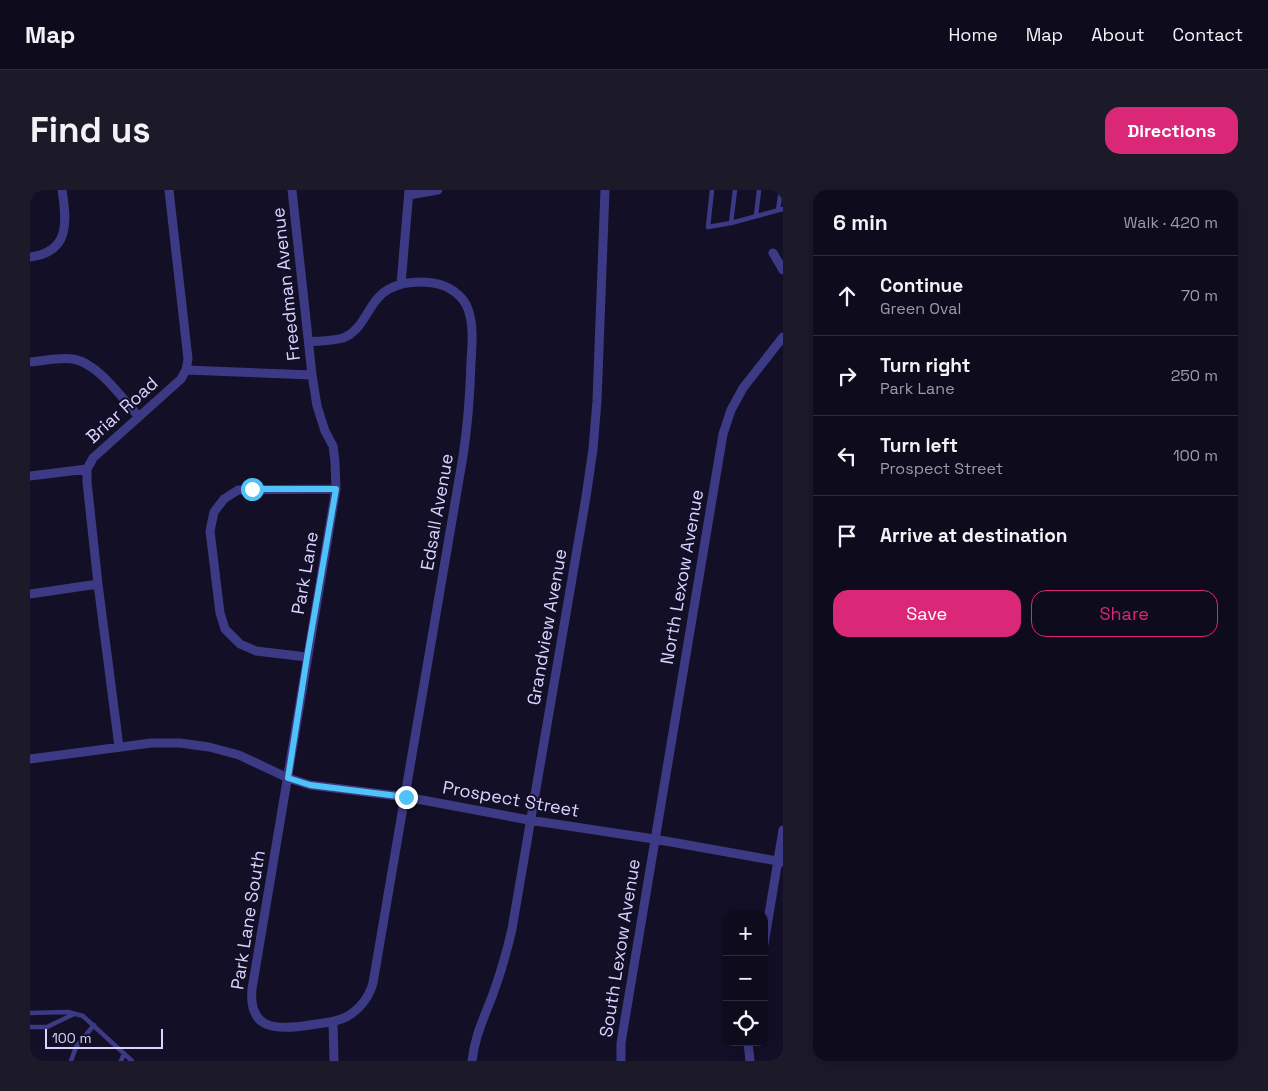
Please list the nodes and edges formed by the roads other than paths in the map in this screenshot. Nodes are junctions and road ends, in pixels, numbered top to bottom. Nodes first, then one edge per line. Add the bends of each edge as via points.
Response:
1 (62, 190) edge
2 (170, 190) edge
3 (292, 190) edge
4 (438, 190) edge
5 (605, 190) edge
6 (712, 190) edge
7 (735, 190) edge
8 (759, 190) edge
9 (781, 190) edge
10 (409, 192) edge
11 (781, 209) edge
12 (756, 216) junction
13 (731, 223) junction
14 (773, 253) dead end
15 (30, 258) edge
16 (783, 270) edge
17 (401, 284) junction
18 (783, 337) edge
19 (309, 342) junction
20 (30, 362) edge
21 (186, 370) junction
22 (312, 375) junction
23 (139, 417) junction
24 (87, 469) junction
25 (30, 476) edge
26 (336, 489) junction
27 (98, 584) junction
28 (30, 594) edge
29 (307, 657) junction
30 (119, 748) junction
31 (30, 758) edge
32 (288, 778) junction
33 (406, 797) junction
34 (530, 820) junction
35 (783, 830) edge
36 (654, 840) junction
37 (780, 862) edge
38 (768, 924) edge
39 (30, 1013) edge
40 (75, 1013) junction
41 (333, 1022) junction
42 (94, 1025) junction
43 (30, 1027) edge
44 (748, 1046) edge
45 (124, 1053) junction
46 (71, 1061) edge
47 (121, 1061) edge
48 (132, 1061) edge
49 (334, 1061) edge
50 (472, 1061) edge
51 (621, 1061) edge
52 (750, 1061) edge

1 - 15 street via 66,216 61,240 52,250
2 - 21 street via 188,359
3 - 19 street, Freedman Avenue
4 - 10 street
5 - 34 street, Grandview Avenue via 593,449
6 - 13 lane via 708,227
7 - 13 lane
8 - 12 lane
9 - 11 lane
10 - 17 street
11 - 12 lane
12 - 13 lane
14 - 16 street
17 - 19 street via 376,299 360,325 344,337
17 - 33 street, Edsall Avenue via 420,281 456,292 468,308 472,326 469,416
18 - 36 street, North Lexow Avenue via 743,388 723,434
19 - 22 street, Freedman Avenue
20 - 23 street via 71,358 85,362
21 - 22 street
21 - 23 street, Briar Road via 181,379
22 - 26 street, Park Lane via 317,406 332,446
23 - 24 street, Briar Road via 93,458
24 - 25 street
24 - 27 street, Briar Road
26 - 29 street, Park Lane
26 - 29 street via 238,490 224,499 214,512 210,531 220,613 225,629 240,644 256,650
27 - 28 street
27 - 30 street, Briar Road
29 - 32 street, Park Lane
30 - 31 street, Prospect Street
30 - 32 street, Prospect Street via 180,743 209,748 239,755
32 - 33 street, Prospect Street via 310,785
32 - 41 street, Park Lane South via 250,1001 261,1022 274,1028
33 - 34 street, Prospect Street
33 - 41 street, Edsall Avenue via 369,995 360,1007
34 - 36 street, Prospect Street
34 - 50 street, Grandview Avenue via 504,963 480,1023
35 - 37 street
36 - 37 street, Prospect Street
36 - 51 street, South Lexow Avenue via 621,1043
37 - 38 street
39 - 40 lane
40 - 42 lane
40 - 43 lane via 47,1027
41 - 49 street
42 - 45 lane
42 - 46 lane via 76,1047
44 - 52 street
45 - 47 lane
45 - 48 lane

